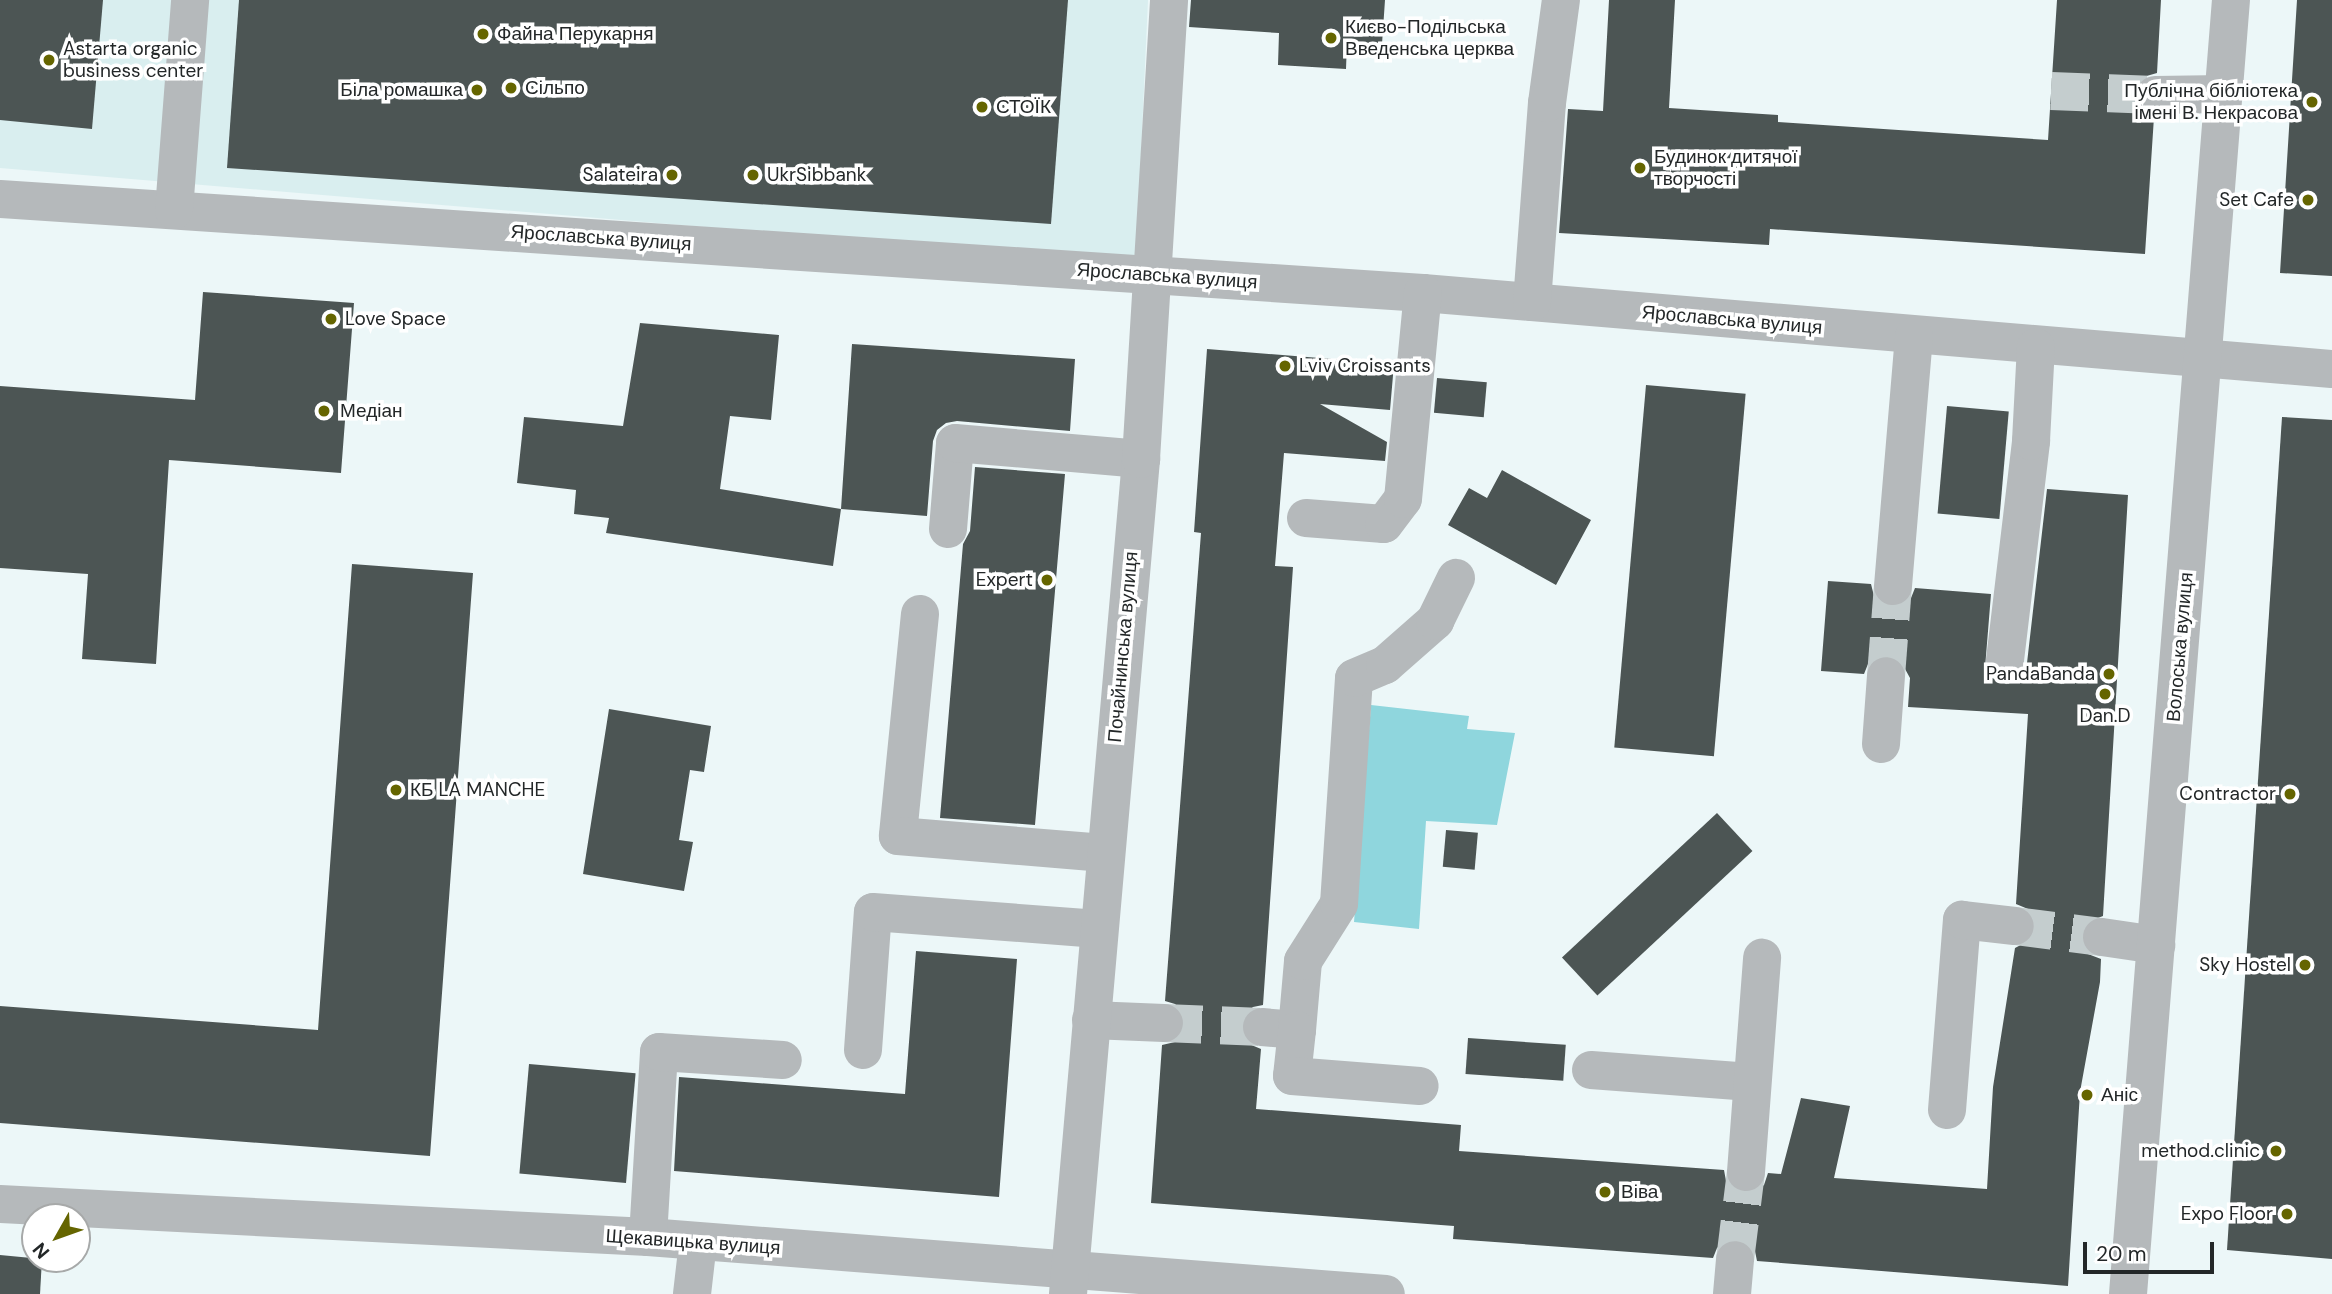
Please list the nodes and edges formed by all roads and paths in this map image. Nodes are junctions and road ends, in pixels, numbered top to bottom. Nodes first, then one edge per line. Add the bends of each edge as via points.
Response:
1 (190, 0) edge
2 (1169, 0) edge
3 (1561, 0) edge
4 (2231, 0) edge
5 (2224, 94) junction
6 (2155, 95) tunnel mouth
7 (0, 199) edge
8 (174, 210) junction
9 (1154, 275) junction
10 (1423, 293) junction
11 (1532, 302) junction
12 (1914, 336) junction
13 (2036, 347) junction
14 (2204, 360) junction
15 (2332, 369) edge
16 (1141, 459) junction
17 (1306, 518) dead end
18 (948, 529) dead end
19 (1456, 578) dead end
20 (1893, 586) tunnel mouth
21 (920, 614) dead end
22 (2005, 660) dead end
23 (1886, 676) tunnel mouth
24 (1881, 744) dead end
25 (1104, 853) junction
26 (2015, 926) tunnel mouth
27 (1098, 929) junction
28 (2102, 937) tunnel mouth
29 (2156, 945) junction
30 (1762, 958) dead end
31 (1091, 1020) junction
32 (1164, 1023) tunnel mouth
33 (863, 1050) dead end
34 (783, 1060) dead end
35 (1591, 1070) dead end
36 (1751, 1082) junction
37 (1420, 1086) dead end
38 (1947, 1110) dead end
39 (1746, 1172) tunnel mouth
40 (0, 1204) edge
41 (648, 1237) junction
42 (698, 1242) junction
43 (1068, 1282) edge
44 (692, 1294) edge
45 (1386, 1294) edge
46 (2128, 1294) edge

1 - 8 street
2 - 9 street, Почайнинська вулиця
3 - 11 street via 1547,103
4 - 5 street, Волоська вулиця
5 - 6 street
5 - 14 street, Волоська вулиця
7 - 8 street, Ярославська вулиця
8 - 9 street, Ярославська вулиця
9 - 10 street, Ярославська вулиця
9 - 16 street, Почайнинська вулиця
10 - 11 street, Ярославська вулиця
10 - 17 street via 1403,499 1384,524
11 - 12 street, Ярославська вулиця
12 - 13 street, Ярославська вулиця
12 - 20 street
13 - 14 street, Ярославська вулиця
13 - 22 street via 2031,441
14 - 15 street, Ярославська вулиця
14 - 29 street, Волоська вулиця
16 - 18 street via 955,443
16 - 25 street, Почайнинська вулиця
19 - 37 street via 1435,621 1385,665 1354,678 1339,904 1303,961 1280,1028 1292,1076
21 - 25 street via 898,836
23 - 24 street
25 - 27 street, Почайнинська вулиця
26 - 38 street via 1962,920
27 - 31 street, Почайнинська вулиця
27 - 33 street via 873,912
28 - 29 street
29 - 46 street, Волоська вулиця
30 - 36 street
31 - 32 street
31 - 43 street, Почайнинська вулиця
34 - 41 street via 659,1052
35 - 36 street
36 - 39 street
40 - 41 street, Щекавицька вулиця
41 - 42 street, Щекавицька вулиця
42 - 43 street, Щекавицька вулиця
42 - 44 street
43 - 45 street, Щекавицька вулиця

